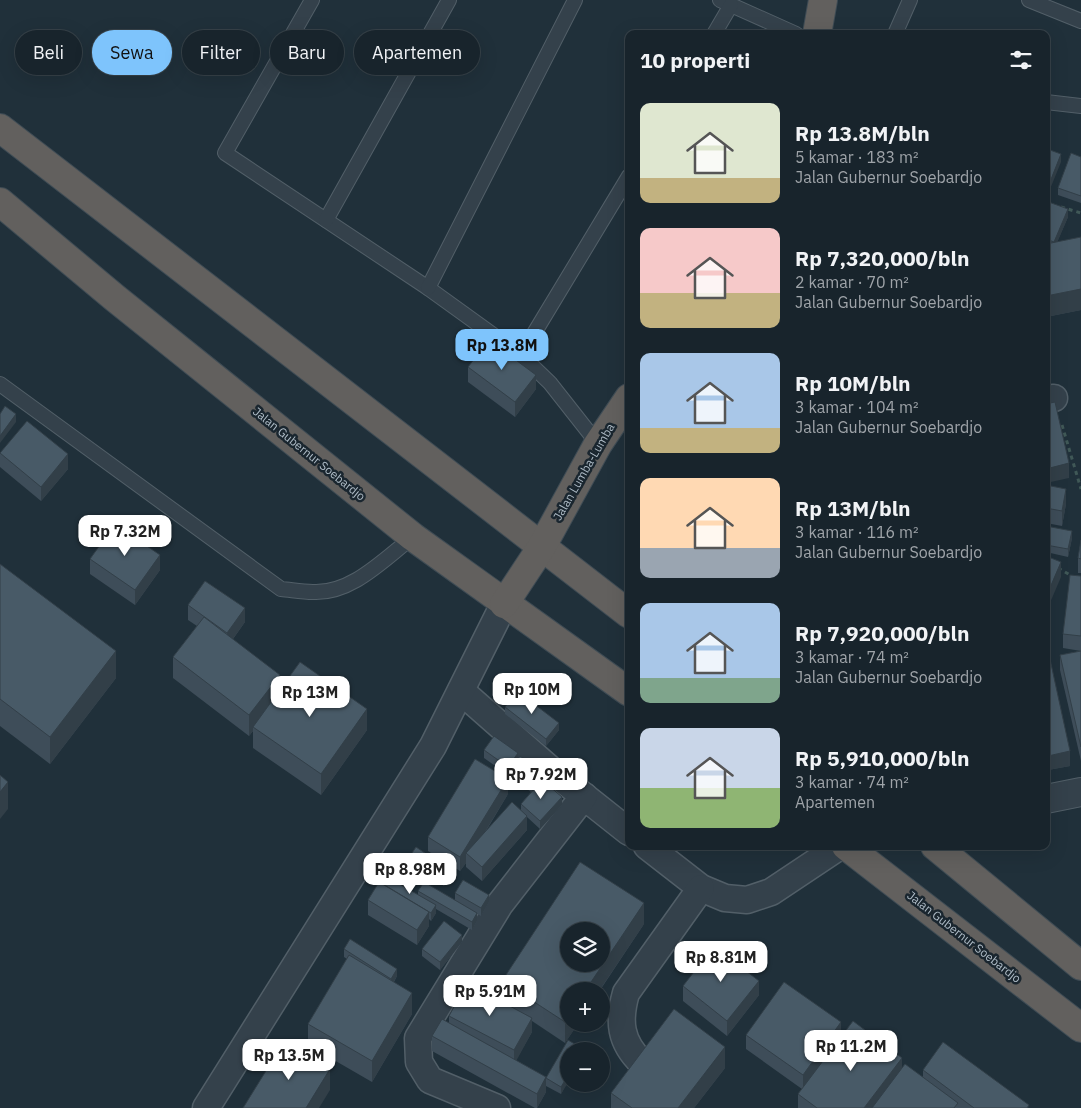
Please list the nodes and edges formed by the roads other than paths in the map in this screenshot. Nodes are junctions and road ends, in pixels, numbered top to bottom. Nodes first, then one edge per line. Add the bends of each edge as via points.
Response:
1 (312, 0) edge
2 (450, 0) edge
3 (575, 0) edge
4 (823, 0) edge
5 (910, 0) edge
6 (1029, 0) edge
7 (726, 2) edge
8 (1081, 21) edge
9 (716, 30) edge
10 (787, 30) edge
11 (817, 30) edge
12 (896, 30) edge
13 (1050, 102) edge
14 (1081, 106) edge
15 (0, 128) edge
16 (625, 183) edge
17 (0, 202) edge
18 (326, 220) junction
19 (428, 288) junction
20 (521, 355) junction
21 (0, 384) edge
22 (625, 410) edge
23 (598, 444) junction
24 (413, 537) junction
25 (541, 548) junction
26 (504, 604) junction
27 (625, 611) edge
28 (625, 689) edge
29 (461, 691) junction
30 (1081, 792) edge
31 (584, 796) junction
32 (1050, 798) edge
33 (625, 829) edge
34 (652, 850) edge
35 (834, 850) edge
36 (851, 850) edge
37 (940, 850) edge
38 (701, 888) junction
39 (1081, 966) edge
40 (1081, 1028) edge
41 (642, 1063) edge
42 (206, 1108) edge
43 (497, 1108) edge

1 - 18 lane via 225,153
2 - 18 lane
3 - 19 lane
4 - 11 highway
5 - 12 lane
6 - 8 lane
7 - 9 lane
7 - 10 lane
13 - 14 lane
15 - 25 highway
16 - 20 lane
17 - 24 highway, Jalan Gubernur Soebardjo
18 - 19 lane
19 - 20 lane
20 - 23 lane via 550,383
21 - 24 lane via 282,589 314,593 344,587
22 - 23 highway, Jalan Lumba-Lumba
23 - 25 highway, Jalan Lumba-Lumba
24 - 26 highway, Jalan Gubernur Soebardjo
25 - 26 highway, Jalan Lumba-Lumba
25 - 27 highway
26 - 28 highway, Jalan Gubernur Soebardjo
26 - 29 street
29 - 31 street
29 - 42 street via 433,746
30 - 32 street
31 - 33 street
31 - 43 street via 500,904 418,1038 419,1062 430,1080
34 - 38 street
35 - 38 street via 771,892 746,900 725,898
36 - 40 highway, Jalan Gubernur Soebardjo
37 - 39 highway
38 - 41 street via 626,993 620,1013 624,1038

